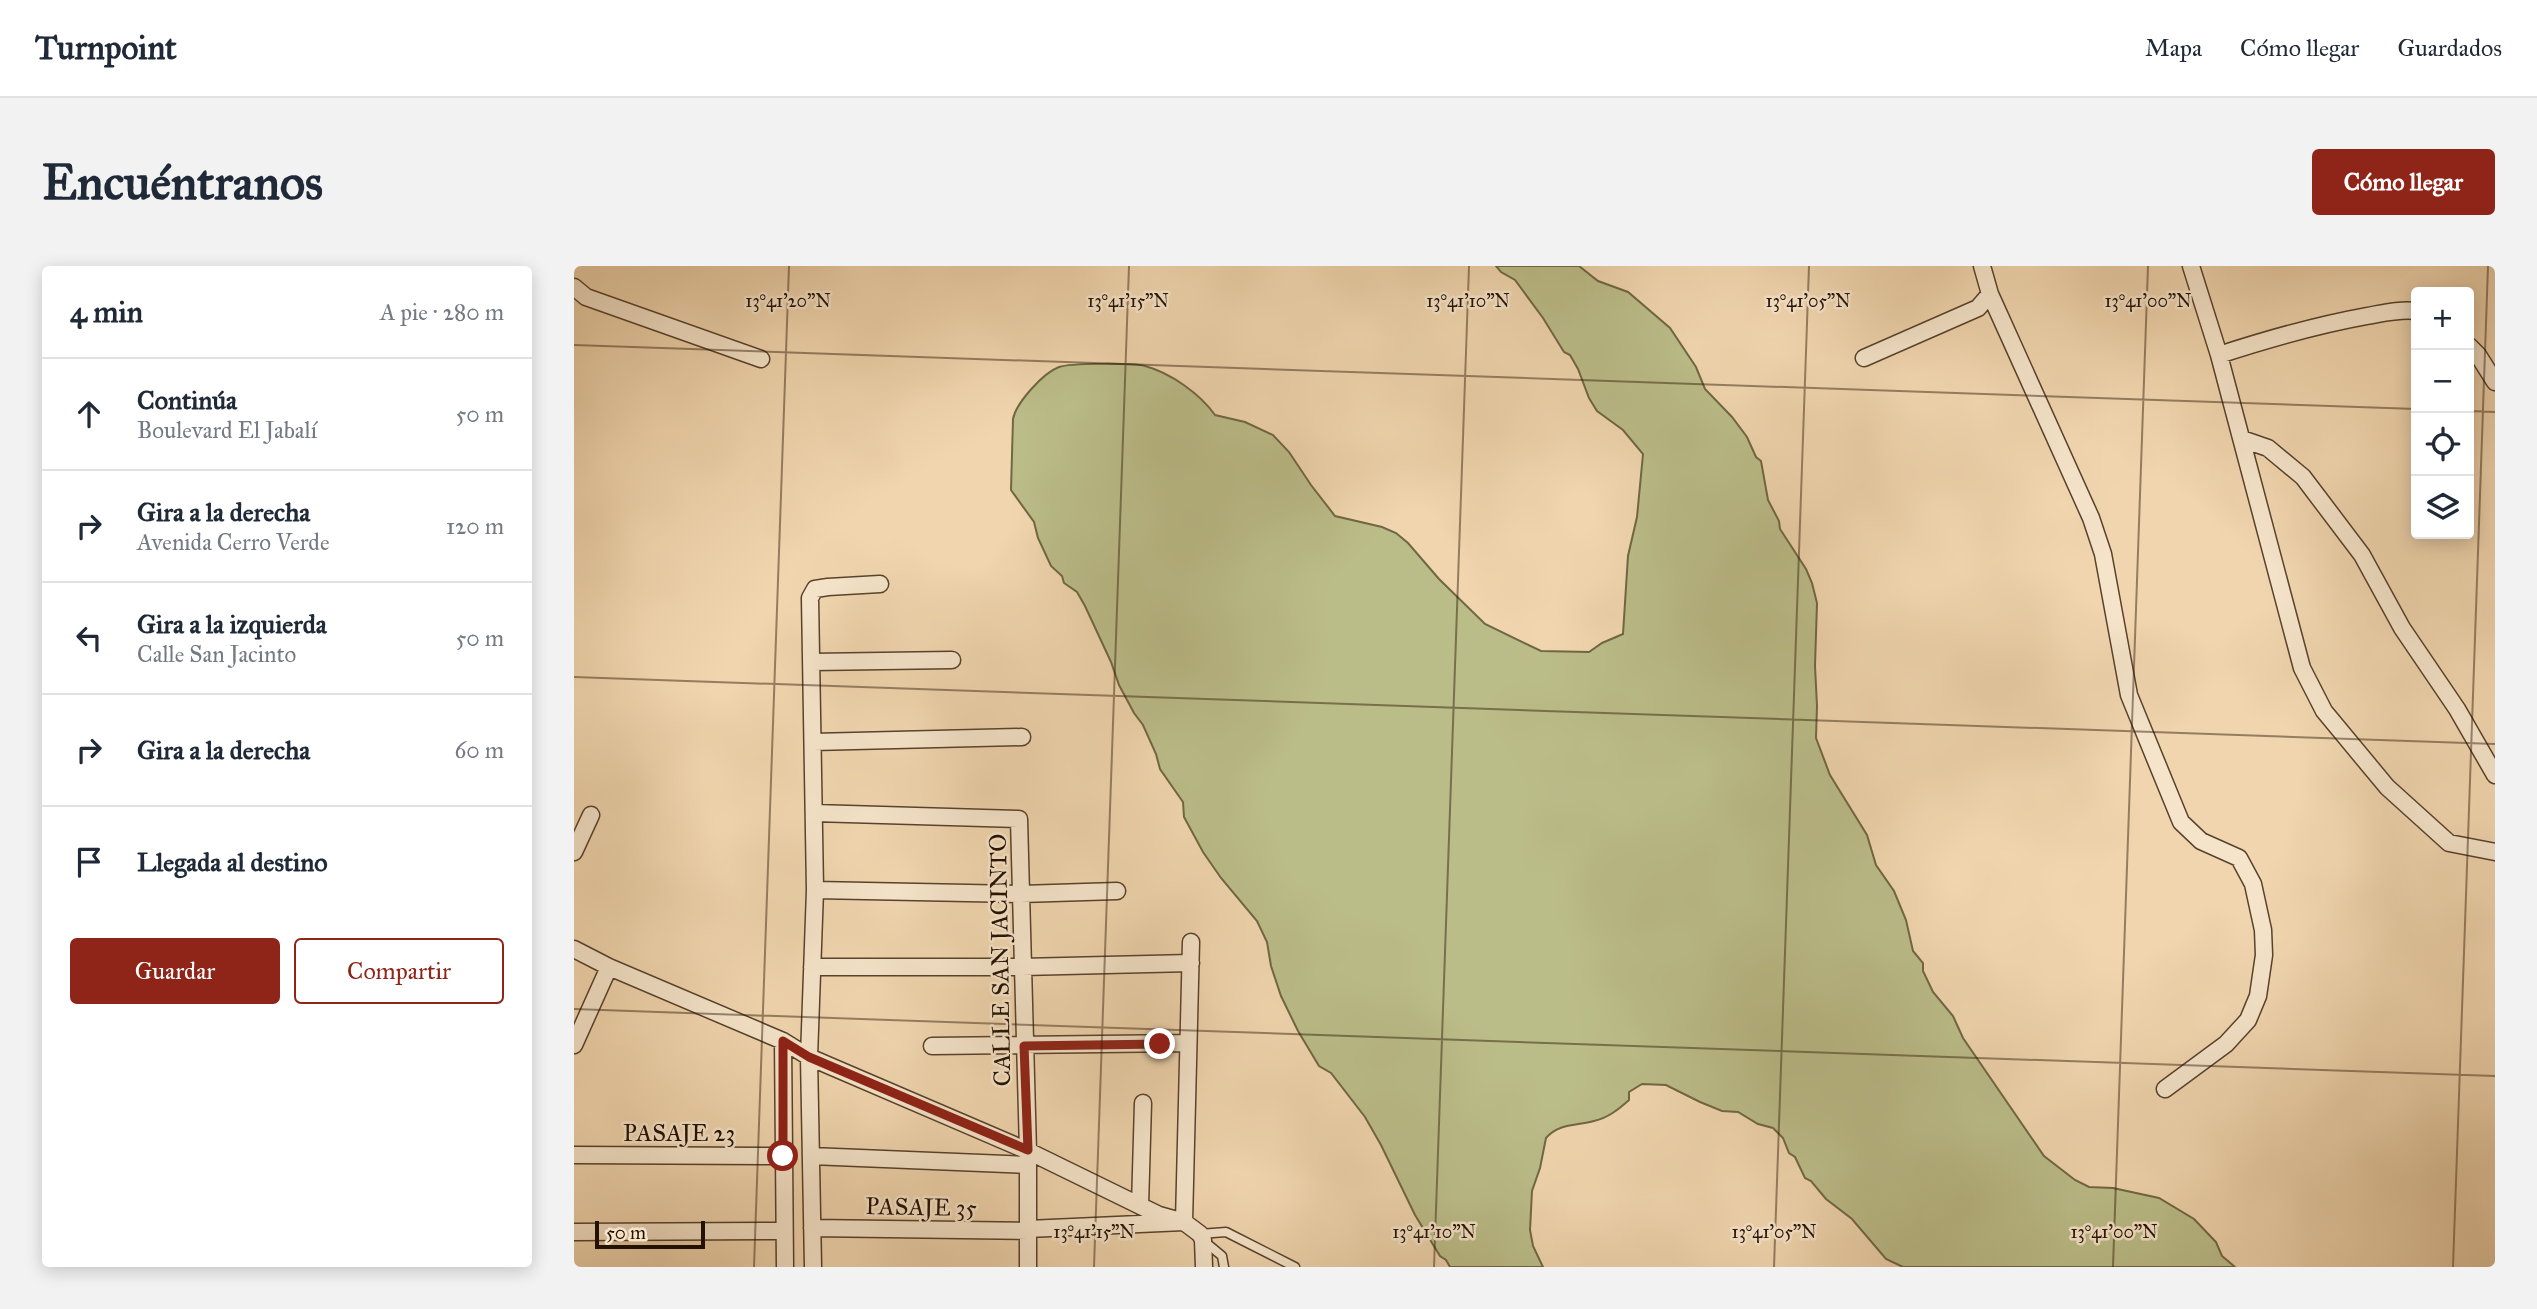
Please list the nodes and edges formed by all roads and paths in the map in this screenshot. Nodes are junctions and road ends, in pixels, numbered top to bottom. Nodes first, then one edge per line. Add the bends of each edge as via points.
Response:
1 (1982, 266) edge
2 (2191, 266) edge
3 (574, 287) edge
4 (1990, 294) junction
5 (2411, 311) edge
6 (2473, 350) edge
7 (2219, 355) junction
8 (1864, 358) dead end
9 (761, 359) dead end
10 (2495, 382) edge
11 (2242, 439) junction
12 (880, 584) dead end
13 (952, 660) dead end
14 (812, 662) junction
15 (1022, 737) dead end
16 (813, 741) junction
17 (2495, 775) edge
18 (814, 813) junction
19 (591, 815) dead end
20 (574, 852) edge
21 (2495, 852) edge
22 (815, 890) junction
23 (1116, 891) dead end
24 (1021, 894) junction
25 (1191, 942) dead end
26 (574, 949) edge
27 (1191, 963) junction
28 (609, 967) junction
29 (812, 967) junction
30 (1022, 967) junction
31 (783, 1041) junction
32 (1187, 1043) junction
33 (574, 1045) edge
34 (932, 1046) dead end
35 (1024, 1046) junction
36 (809, 1057) junction
37 (2165, 1089) dead end
38 (1143, 1103) dead end
39 (574, 1155) edge
40 (783, 1156) junction
41 (811, 1156) junction
42 (1028, 1158) junction
43 (1140, 1206) junction
44 (1184, 1222) junction
45 (812, 1228) junction
46 (1028, 1230) junction
47 (784, 1231) junction
48 (574, 1232) edge
49 (1202, 1237) junction
50 (785, 1267) edge
51 (813, 1267) edge
52 (1028, 1267) edge
53 (1204, 1267) edge
54 (1224, 1267) edge
55 (1295, 1267) edge

1 - 4 street
2 - 7 street
3 - 9 street via 586,298
4 - 8 street via 1978,307
4 - 37 street via 2091,518 2104,554 2129,695 2181,822 2201,841 2239,858 2257,898 2264,955 2258,996 2248,1020 2226,1045
5 - 7 street via 2344,320
6 - 10 street
7 - 11 street
11 - 17 street via 2268,447 2303,477 2362,555 2402,628
11 - 21 street via 2302,668 2324,711 2386,787 2449,843
12 - 14 street via 815,589 810,598
13 - 14 street
14 - 16 street
15 - 16 street
16 - 18 street
18 - 22 street
18 - 24 street, CALLE SAN JACINTO via 1019,819
19 - 20 street
22 - 24 street
22 - 29 street
23 - 24 street
24 - 30 street, CALLE SAN JACINTO
25 - 27 street
26 - 28 street
27 - 30 street
27 - 32 street
28 - 31 street
28 - 33 street
29 - 30 street
29 - 36 street
30 - 35 street, CALLE SAN JACINTO
31 - 36 street
31 - 40 street
32 - 35 street
32 - 44 street
34 - 35 street
35 - 42 street, CALLE SAN JACINTO
36 - 41 street
36 - 42 street
38 - 43 street
39 - 40 street, PASAJE 23
40 - 47 street
41 - 42 street
41 - 45 street
42 - 43 street
42 - 46 street, CALLE SAN JACINTO
43 - 44 street
44 - 46 street, PASAJE 35
44 - 49 street
45 - 46 street, PASAJE 35
45 - 51 street
46 - 52 street, CALLE SAN JACINTO
47 - 48 street
47 - 50 street
49 - 53 street
49 - 54 lane via 1223,1256
49 - 55 lane via 1226,1232

